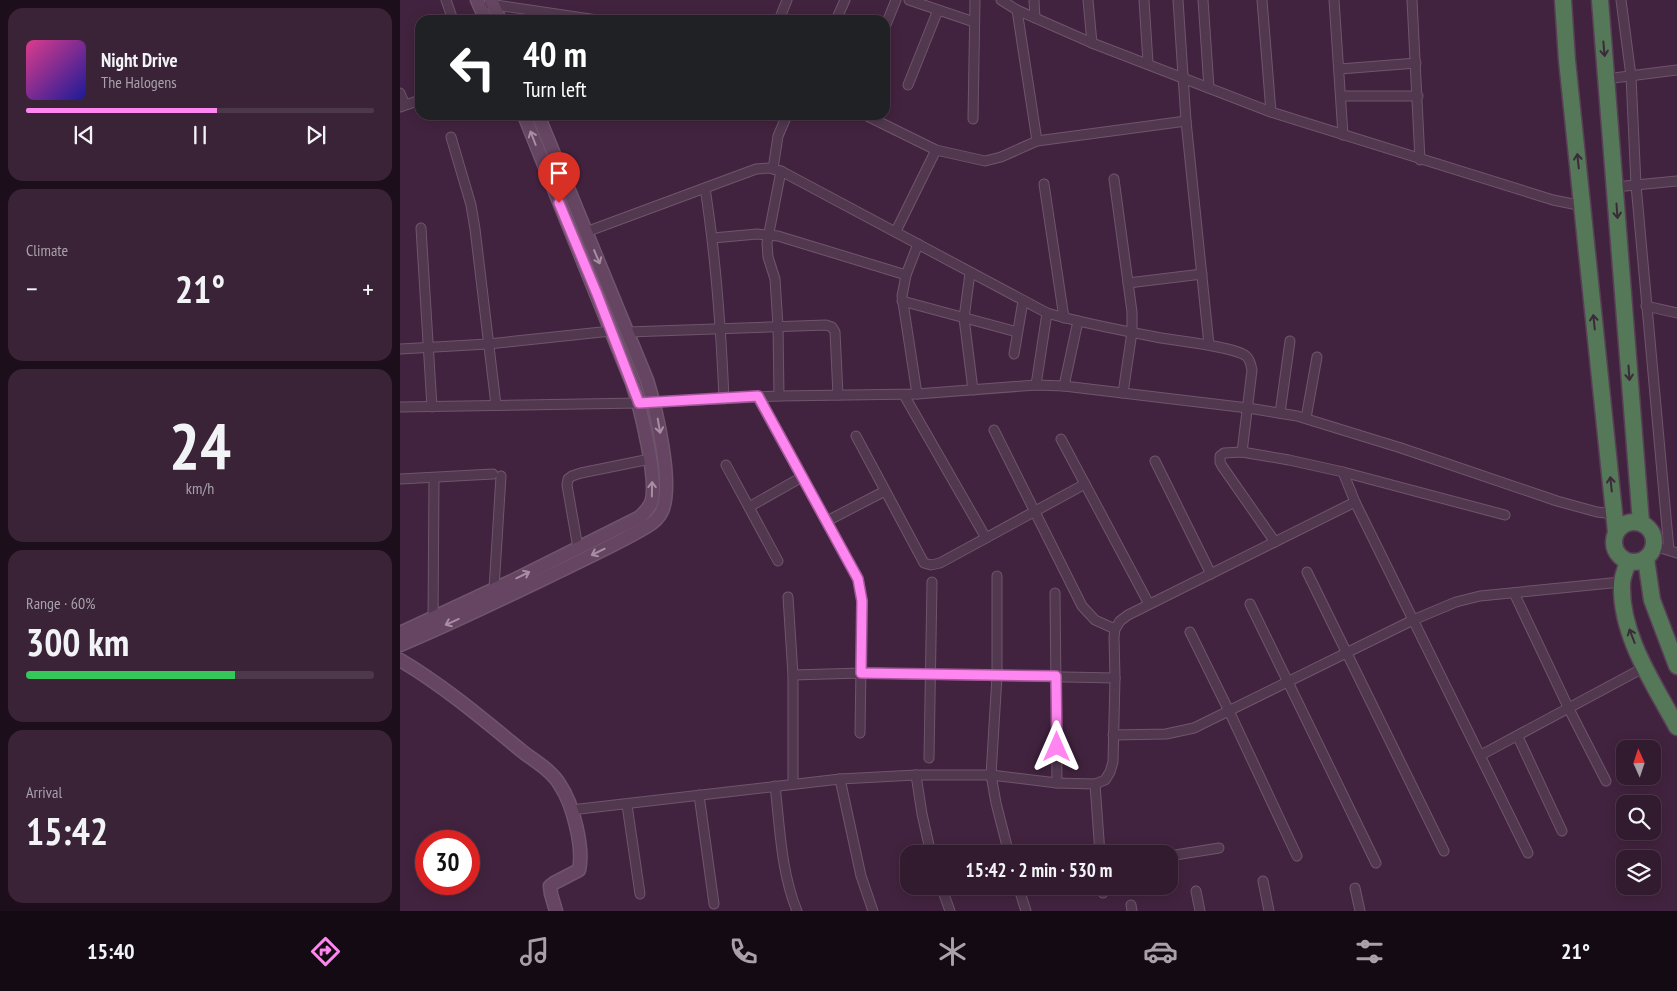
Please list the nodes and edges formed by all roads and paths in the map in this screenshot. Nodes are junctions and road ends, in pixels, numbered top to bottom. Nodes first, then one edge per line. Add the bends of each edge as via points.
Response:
1 (446, 0) edge
2 (788, 0) edge
3 (845, 0) edge
4 (896, 0) edge
5 (909, 0) edge
6 (975, 0) edge
7 (1001, 0) edge
8 (1034, 0) edge
9 (1088, 0) edge
10 (1144, 0) edge
11 (1178, 0) edge
12 (1203, 0) edge
13 (1262, 0) edge
14 (1334, 0) edge
15 (1412, 0) edge
16 (1563, 0) edge
17 (1600, 0) edge
18 (1621, 0) edge
19 (478, 2) edge
20 (493, 2) edge
21 (938, 10) junction
22 (1017, 10) junction
23 (451, 15) edge
24 (484, 15) edge
25 (498, 15) edge
26 (568, 15) edge
27 (781, 15) edge
28 (838, 15) edge
29 (890, 15) edge
30 (1035, 18) junction
31 (974, 22) junction
32 (1092, 43) junction
33 (1148, 63) junction
34 (1416, 63) junction
35 (1340, 69) junction
36 (1677, 70) edge
37 (1631, 76) junction
38 (1183, 77) junction
39 (1606, 78) junction
40 (908, 85) dead end
41 (1209, 88) junction
42 (400, 92) edge
43 (1342, 96) junction
44 (1418, 96) junction
45 (415, 102) edge
46 (402, 106) edge
47 (1271, 112) junction
48 (973, 118) dead end
49 (526, 120) edge
50 (540, 120) edge
51 (785, 120) edge
52 (875, 120) edge
53 (1186, 121) junction
54 (1343, 135) junction
55 (451, 137) dead end
56 (1037, 140) junction
57 (936, 150) junction
58 (1420, 160) junction
59 (777, 170) junction
60 (1114, 179) dead end
61 (1677, 181) edge
62 (1044, 184) dead end
63 (1636, 185) junction
64 (1615, 187) junction
65 (704, 188) junction
66 (1583, 206) junction
67 (421, 228) dead end
68 (896, 231) junction
69 (586, 232) junction
70 (769, 234) junction
71 (713, 238) junction
72 (918, 244) junction
73 (970, 273) junction
74 (1202, 274) junction
75 (906, 275) junction
76 (1128, 283) junction
77 (902, 301) junction
78 (1022, 301) junction
79 (1646, 306) junction
80 (1047, 313) junction
81 (1677, 313) edge
82 (964, 318) junction
83 (1064, 318) junction
84 (1078, 321) junction
85 (778, 326) junction
86 (721, 330) junction
87 (611, 331) junction
88 (628, 332) junction
89 (1017, 332) junction
90 (1132, 332) junction
91 (1290, 341) dead end
92 (488, 344) junction
93 (1209, 345) junction
94 (429, 347) junction
95 (400, 349) edge
96 (1014, 354) dead end
97 (1317, 357) dead end
98 (1036, 385) junction
99 (1064, 386) junction
100 (973, 390) junction
101 (1123, 393) junction
102 (917, 394) junction
103 (838, 395) junction
104 (904, 395) junction
105 (758, 396) junction
106 (779, 396) junction
107 (724, 399) junction
108 (654, 402) junction
109 (639, 403) junction
110 (496, 405) junction
111 (432, 406) junction
112 (400, 407) edge
113 (1248, 408) junction
114 (1280, 413) junction
115 (1306, 418) junction
116 (994, 430) dead end
117 (856, 436) dead end
118 (1061, 440) dead end
119 (1242, 452) junction
120 (650, 460) junction
121 (1155, 461) dead end
122 (726, 465) dead end
123 (1343, 472) junction
124 (802, 477) junction
125 (434, 478) junction
126 (400, 479) edge
127 (1085, 484) junction
128 (885, 491) junction
129 (1355, 502) junction
130 (749, 507) junction
131 (1036, 511) junction
132 (1614, 514) junction
133 (1505, 515) dead end
134 (827, 521) junction
135 (1641, 524) junction
136 (1616, 532) junction
137 (986, 538) junction
138 (1275, 542) junction
139 (578, 548) junction
140 (1661, 552) edge
141 (778, 561) dead end
142 (1628, 562) junction
143 (1307, 572) dead end
144 (1211, 574) junction
145 (997, 576) dead end
146 (932, 582) dead end
147 (1622, 582) junction
148 (494, 589) junction
149 (1055, 593) dead end
150 (1514, 593) junction
151 (788, 597) dead end
152 (1149, 604) junction
153 (1250, 604) dead end
154 (1413, 620) junction
155 (433, 624) junction
156 (1115, 629) junction
157 (1190, 632) dead end
158 (400, 633) edge
159 (400, 645) edge
160 (1347, 653) junction
161 (400, 660) edge
162 (1677, 666) edge
163 (1645, 667) junction
164 (861, 673) junction
165 (930, 674) junction
166 (793, 675) junction
167 (997, 676) junction
168 (1056, 676) junction
169 (1115, 678) junction
170 (1288, 683) junction
171 (1569, 709) junction
172 (1230, 712) junction
173 (1677, 727) edge
174 (860, 733) dead end
175 (1114, 735) junction
176 (1518, 736) junction
177 (1481, 755) junction
178 (929, 758) dead end
179 (916, 775) junction
180 (992, 775) junction
181 (840, 779) junction
182 (1606, 781) dead end
183 (1057, 783) junction
184 (793, 784) junction
185 (1095, 784) junction
186 (775, 786) junction
187 (699, 795) junction
188 (627, 805) junction
189 (571, 810) junction
190 (1562, 831) dead end
191 (930, 845) edge
192 (1006, 845) edge
193 (1099, 845) edge
194 (1218, 848) dead end
195 (1444, 851) dead end
196 (1528, 853) dead end
197 (1178, 855) edge
198 (1297, 856) dead end
199 (1376, 863) dead end
200 (1263, 881) dead end
201 (1355, 888) dead end
202 (1196, 891) dead end
203 (640, 894) dead end
204 (944, 895) edge
205 (1021, 895) edge
206 (714, 904) dead end
207 (556, 911) edge
208 (797, 911) edge
209 (873, 911) edge
210 (950, 911) edge
211 (1026, 911) edge
212 (1200, 911) edge
213 (1269, 911) edge
214 (1360, 911) edge

1 - 23 street
2 - 27 street
3 - 28 street
4 - 29 street
5 - 21 street
6 - 31 street
7 - 22 street
8 - 30 street
9 - 32 street
10 - 33 street
11 - 38 street
12 - 41 street
13 - 47 street
14 - 35 street
15 - 34 street
66 -> 16 highway
17 -> 39 highway
18 - 37 street
19 - 20 street
19 - 24 street
20 - 25 street
20 - 26 street
21 - 31 street
21 - 40 street
22 - 30 street
22 - 56 street
30 - 32 street
31 - 48 street
32 - 33 street
33 - 38 street
34 - 35 street
34 - 44 street
35 - 43 street
36 - 37 street
37 - 39 street
37 - 63 street
38 - 41 street
38 - 53 street
39 - 64 highway
41 - 47 street
42 - 46 street
43 - 44 street
43 - 54 street
44 - 58 street
45 - 46 street
47 - 54 street
87 -> 49 street
50 - 69 street
51 - 59 street via 778,136
52 - 57 street
53 - 56 street
53 - 74 street
54 - 58 street
55 - 92 street via 471,204
56 - 57 street via 1001,157 985,160
57 - 68 street
58 - 66 street
59 - 65 street via 756,169
59 - 68 street
59 - 70 street
60 - 76 street
61 - 63 street
62 - 83 street
63 - 64 street
63 - 79 street
64 -> 135 highway
65 - 69 street
65 - 71 street
132 -> 66 highway
67 - 94 street
68 - 72 street
69 -> 88 street
70 - 71 street
70 - 75 street
70 - 85 street via 768,257 775,279
71 - 86 street
72 - 73 street
72 - 75 street
73 - 78 street
73 - 82 street
74 - 76 street
74 - 93 street
75 - 77 street
76 - 90 street
77 - 82 street
77 - 102 street
78 - 80 street
78 - 89 street
79 - 81 street
79 - 140 street
80 - 83 street
80 - 98 street
82 - 89 street
82 - 100 street
83 - 84 street
84 - 90 street
84 - 99 street
85 - 86 street
85 - 103 street via 832,327 835,332
85 - 106 street
86 - 88 street
86 - 107 street
87 - 92 street
87 - 109 street
88 - 108 street
89 - 96 street
90 - 93 street
90 - 101 street
91 - 114 street
92 - 94 street
92 - 110 street
93 - 113 street via 1238,352 1251,362
94 - 95 street
94 - 111 street
97 - 115 street
98 - 99 street
98 - 100 street
99 - 101 street
100 - 102 street
101 - 113 street
102 - 104 street
103 - 104 street
103 - 106 street
104 - 137 street
105 - 106 street
105 - 107 street
105 - 124 street
107 - 108 street
108 - 109 street
108 -> 155 street via 665,487 662,510 657,519 495,603
109 - 110 street
109 - 120 street
110 - 111 street
111 - 112 street
113 - 114 street
113 - 119 street
114 - 115 street
115 - 132 street via 1557,501
116 - 131 street
117 - 128 street
118 - 127 street
119 - 123 street
119 - 138 street via 1224,453 1220,462
139 -> 120 street via 646,511 653,488
120 - 139 street via 580,473 568,479
121 - 144 street
122 - 130 street
123 - 129 street
123 - 133 street
124 - 130 street
124 - 134 street
125 - 126 street
125 - 148 street via 497,475
125 - 155 street
127 - 131 street
127 - 152 street
128 - 134 street
128 - 137 street via 924,564 940,563
129 - 138 street
129 - 154 street
130 - 141 street
131 - 137 street
131 - 156 street via 1082,606 1095,620
132 - 136 highway
134 - 164 street via 855,571 860,588
135 - 136 highway via 1624,524
135 - 140 highway via 1651,532
136 - 142 highway via 1615,550
138 - 144 street
148 -> 139 street
140 - 142 highway
140 - 162 highway via 1652,600
142 - 147 highway
143 - 160 street
144 - 152 street
145 - 167 street
146 - 165 street
147 - 150 street
163 -> 147 highway via 1629,628
148 - 155 street
149 - 168 street
150 - 154 street via 1456,602
150 - 171 street
151 - 166 street
152 - 156 street via 1128,615
153 - 170 street
154 - 160 street
154 - 177 street
155 - 158 street
155 - 159 street
156 - 169 street
157 - 172 street
160 - 170 street
160 - 195 street
161 - 189 street via 550,772 560,784
163 - 171 street
163 - 173 highway
164 - 165 street
164 - 166 street
164 - 174 street
165 - 167 street
165 - 178 street
166 - 184 street
167 - 168 street
167 - 180 street
168 - 169 street
168 - 183 street
169 - 175 street
170 - 172 street
170 - 199 street
171 - 176 street
171 - 182 street
172 - 175 street via 1180,732
172 - 198 street
175 - 185 street via 1110,772
176 - 177 street
176 - 190 street
177 - 196 street
179 - 180 street
179 - 181 street
179 - 191 street
180 - 183 street
180 - 192 street
181 - 184 street
181 - 209 street via 861,876
183 - 185 street
184 - 186 street
185 - 193 street
186 - 187 street
186 - 208 street via 786,872
187 - 188 street
187 - 206 street
188 - 189 street
188 - 203 street
189 - 207 street via 577,834 579,870 550,886
194 - 197 street
200 - 213 street
201 - 214 street
202 - 212 street
204 - 210 street
205 - 211 street

